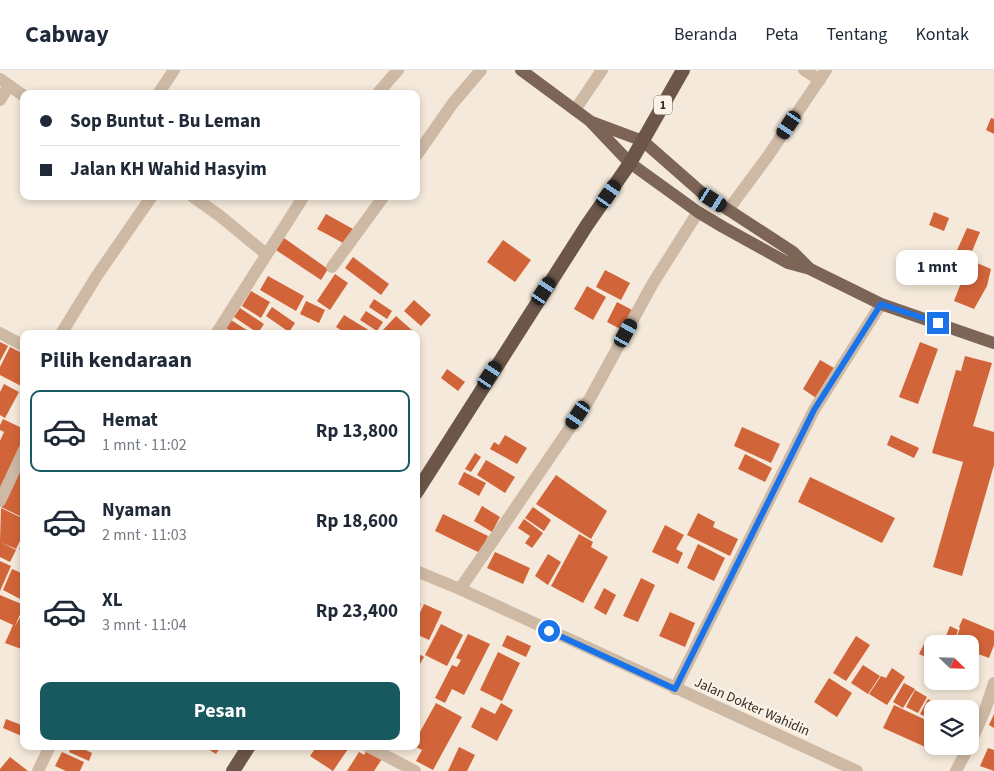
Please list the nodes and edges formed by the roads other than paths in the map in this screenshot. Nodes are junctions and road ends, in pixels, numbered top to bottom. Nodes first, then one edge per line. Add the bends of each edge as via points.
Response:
1 (174, 70) edge
2 (398, 70) edge
3 (480, 70) edge
4 (521, 70) edge
5 (602, 70) edge
6 (684, 70) edge
7 (804, 70) edge
8 (823, 75) edge
9 (4, 82) edge
10 (161, 90) edge
11 (380, 90) edge
12 (20, 93) edge
13 (0, 100) edge
14 (574, 110) junction
15 (590, 121) junction
16 (643, 141) junction
17 (420, 150) edge
18 (630, 163) junction
19 (149, 200) edge
20 (198, 200) edge
21 (301, 200) edge
22 (381, 200) edge
23 (728, 210) junction
24 (698, 212) junction
25 (266, 254) junction
26 (332, 267) dead end
27 (810, 269) junction
28 (881, 304) junction
29 (63, 330) edge
30 (218, 330) edge
31 (0, 333) edge
32 (994, 343) edge
33 (20, 344) edge
34 (20, 458) edge
35 (420, 487) edge
36 (0, 501) edge
37 (420, 574) edge
38 (460, 590) junction
39 (994, 683) edge
40 (675, 689) junction
41 (979, 723) edge
42 (48, 750) edge
43 (246, 750) edge
44 (375, 750) edge
45 (964, 755) edge
46 (38, 771) edge
47 (232, 771) edge
48 (415, 771) edge
49 (857, 771) edge
50 (956, 771) edge

1 - 10 street
2 - 11 street
3 - 17 street
4 - 14 main road
5 - 14 street
6 - 16 highway, 1
7 - 8 street
8 - 23 street
9 - 12 street
9 - 13 street
14 - 15 main road
15 - 16 main road
15 - 18 main road
16 - 18 highway, 1
16 - 23 main road via 701,192
18 - 24 main road
18 - 35 highway, 1
19 - 29 street
20 - 25 street
21 - 25 street
22 - 26 street
23 - 27 main road via 794,252
24 - 27 main road via 788,263
24 - 38 street via 588,400
25 - 30 street
27 - 28 main road
28 - 32 main road
28 - 40 street via 814,410
31 - 33 street
34 - 36 street
37 - 38 street, Jalan Dokter Wahidin
38 - 40 street, Jalan Dokter Wahidin
39 - 41 street
40 - 49 street, Jalan Dokter Wahidin
42 - 46 street
43 - 47 highway
44 - 48 street
45 - 50 street

